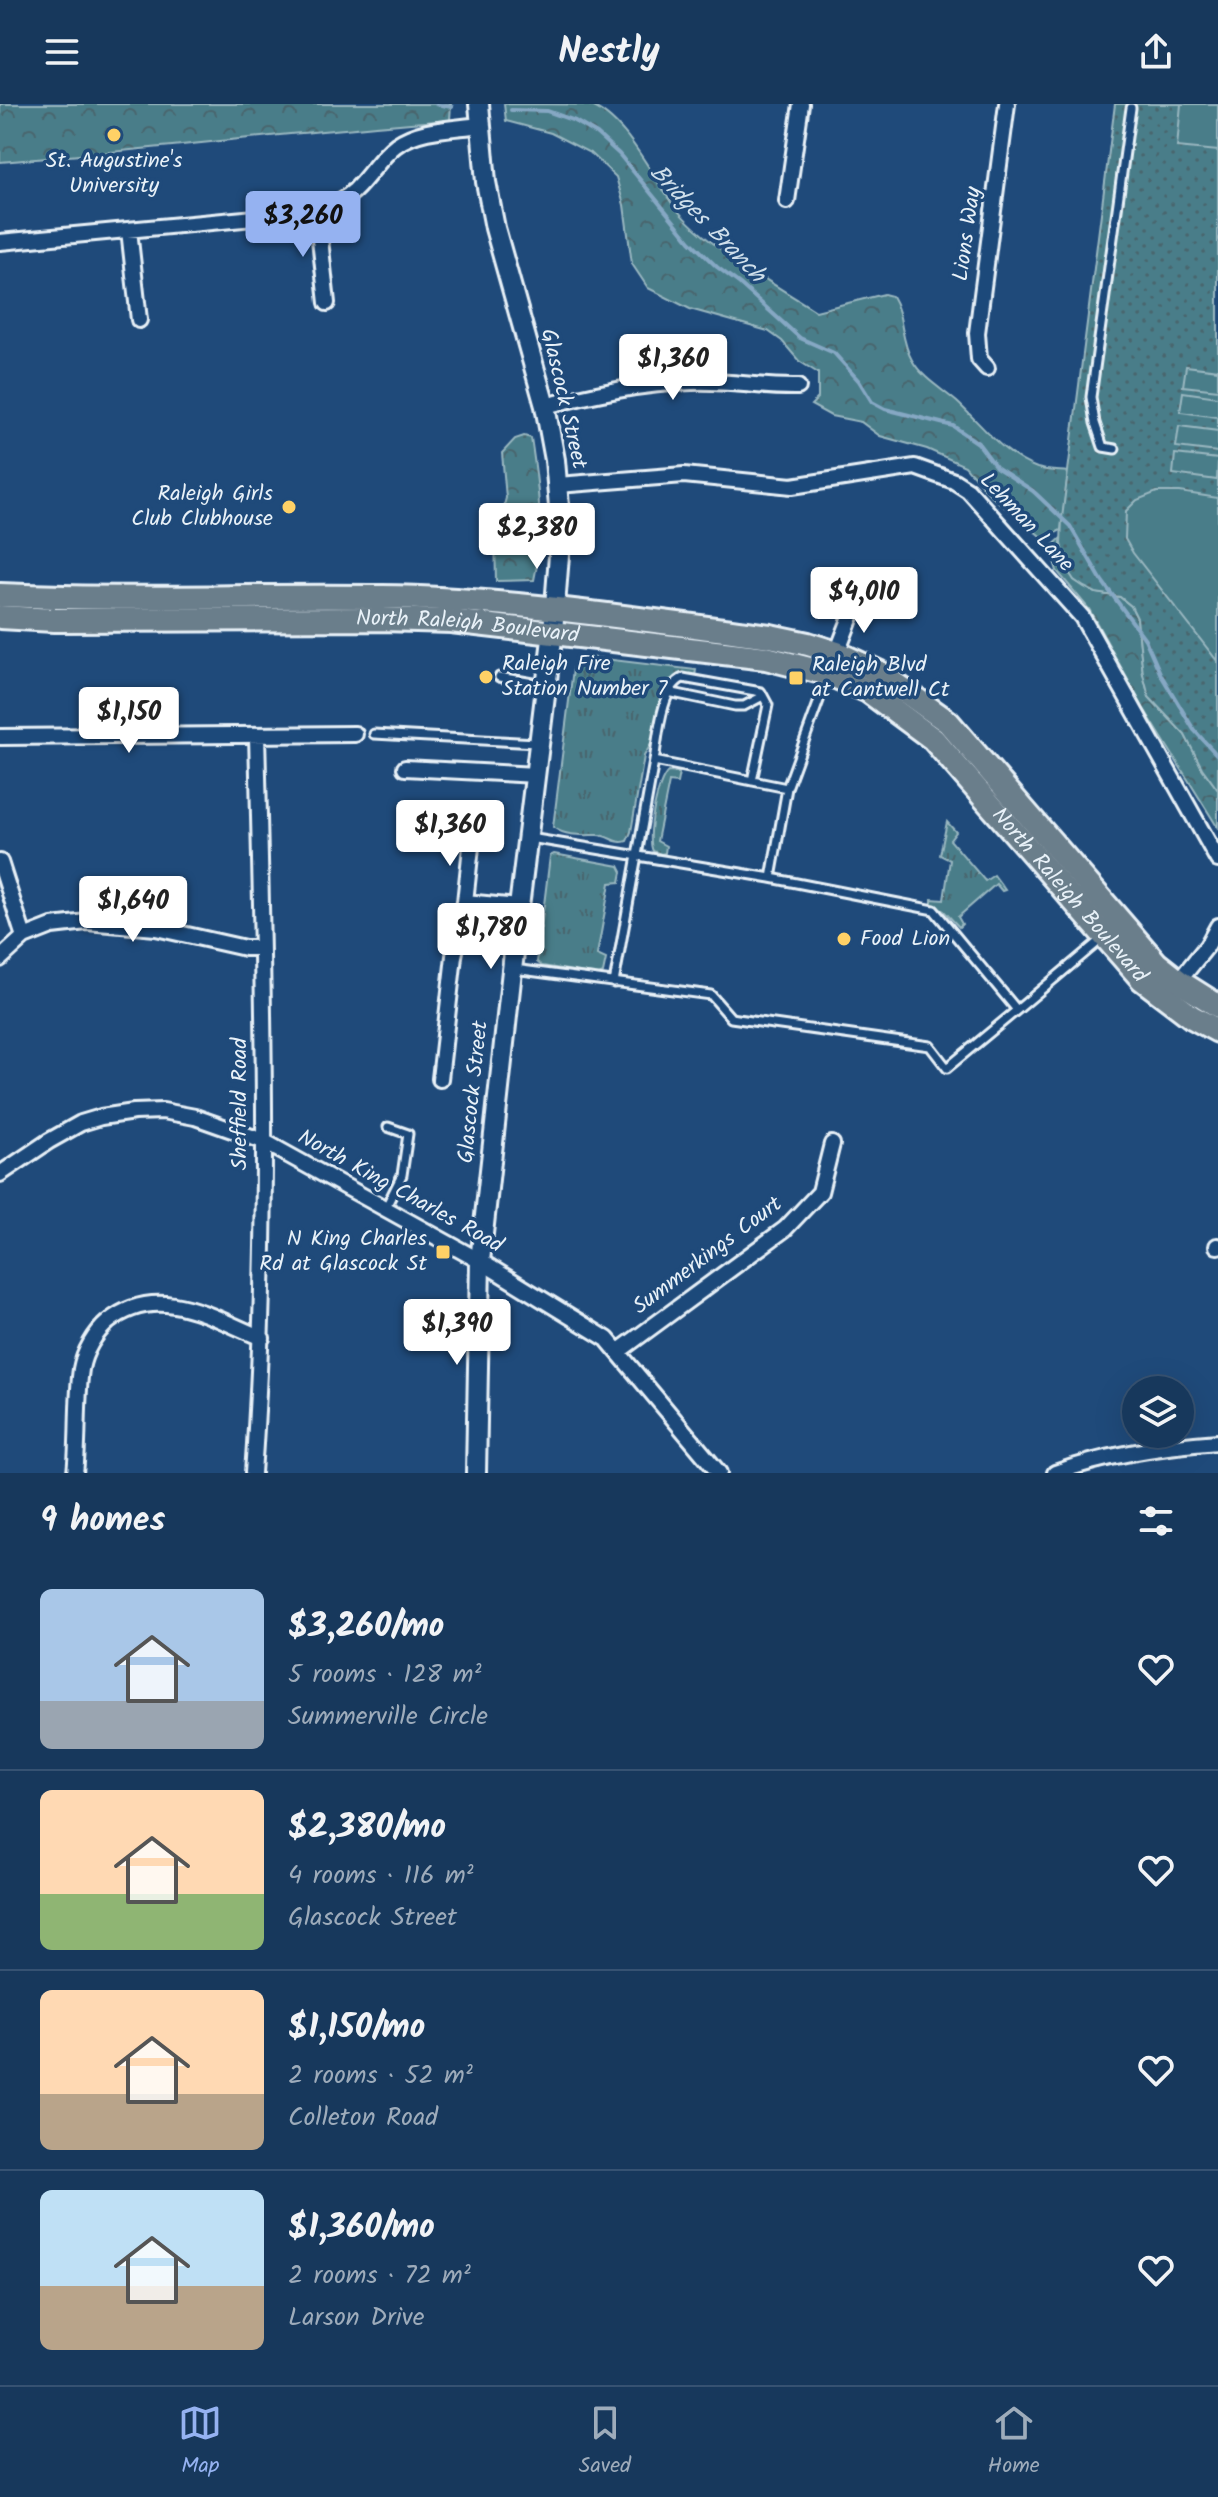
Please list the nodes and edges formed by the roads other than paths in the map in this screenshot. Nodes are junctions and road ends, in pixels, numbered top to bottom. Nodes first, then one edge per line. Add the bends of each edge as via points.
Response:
1 (479, 104) edge
2 (801, 104) edge
3 (1007, 104) edge
4 (1131, 108) dead end
5 (480, 125) junction
6 (787, 201) dead end
7 (317, 212) junction
8 (129, 230) junction
9 (0, 242) edge
10 (327, 303) dead end
11 (139, 320) dead end
12 (987, 368) dead end
13 (798, 387) dead end
14 (545, 406) junction
15 (1115, 449) dead end
16 (558, 485) junction
17 (864, 583) dead end
18 (0, 595) edge
19 (0, 617) edge
20 (554, 621) junction
21 (833, 663) junction
22 (499, 677) dead end
23 (547, 686) junction
24 (668, 692) junction
25 (763, 696) junction
26 (355, 734) dead end
27 (374, 734) dead end
28 (257, 735) junction
29 (0, 737) edge
30 (539, 743) junction
31 (654, 761) junction
32 (405, 768) dead end
33 (536, 775) junction
34 (752, 781) junction
35 (787, 788) junction
36 (472, 838) dead end
37 (528, 838) junction
38 (636, 856) junction
39 (1218, 860) edge
40 (0, 862) edge
41 (771, 878) junction
42 (465, 902) junction
43 (519, 907) junction
44 (1218, 926) edge
45 (24, 937) junction
46 (1105, 937) junction
47 (261, 948) junction
48 (0, 959) edge
49 (512, 969) junction
50 (614, 983) junction
51 (1172, 990) junction
52 (1218, 1006) edge
53 (1017, 1010) junction
54 (1218, 1031) edge
55 (440, 1079) dead end
56 (388, 1127) dead end
57 (263, 1141) junction
58 (832, 1144) dead end
59 (0, 1174) edge
60 (385, 1209) junction
61 (480, 1261) junction
62 (262, 1338) junction
63 (619, 1351) junction
64 (1218, 1442) edge
65 (75, 1473) edge
66 (253, 1473) edge
67 (476, 1473) edge
68 (719, 1473) edge
69 (1055, 1473) edge

1 - 5 street, Glascock Street
2 - 6 street
3 - 12 street, Lions Way via 977,333 979,359
4 - 15 lane via 1091,397 1103,447
5 - 7 street via 410,137 381,159 353,192
5 - 14 street, Glascock Street via 495,228
7 - 8 street
7 - 10 street
8 - 9 street
8 - 11 street
13 - 14 street via 695,381
14 - 16 street, Glascock Street
16 - 20 street, Glascock Street via 561,530
16 - 39 street, Lehman Lane via 684,475 792,486 915,467 954,481 968,490 1082,617
17 - 21 street
18 - 20 main road, North Raleigh Boulevard via 452,600
19 - 20 main road, North Raleigh Boulevard
20 - 21 main road, North Raleigh Boulevard via 802,665
20 - 23 street, Glascock Street
21 - 35 lane
21 - 46 main road, North Raleigh Boulevard via 933,739
21 - 51 main road, North Raleigh Boulevard via 878,672 948,722 1156,963
22 - 23 lane
23 - 30 street, Glascock Street
24 - 25 lane via 735,706
24 - 25 lane via 683,678
24 - 31 lane
25 - 34 lane via 768,705
26 - 28 street
27 - 30 lane
28 - 29 street
28 - 47 street, Sheffield Road
30 - 33 street, Glascock Street
31 - 34 lane
31 - 38 lane
32 - 33 street
33 - 37 street, Glascock Street
34 - 35 lane
35 - 41 lane
36 - 42 street
37 - 38 lane
37 - 43 street, Glascock Street
38 - 41 lane
38 - 50 lane
40 - 45 street
41 - 53 lane via 934,910
42 - 43 street
42 - 55 street
43 - 49 street, Glascock Street
44 - 51 street
45 - 47 street via 52,926 121,923
45 - 48 street
46 - 51 main road, North Raleigh Boulevard via 1142,979
46 - 53 lane
47 - 57 street, Sheffield Road
49 - 50 lane
49 - 61 street, Glascock Street
50 - 53 lane via 711,995 731,1018 930,1046 947,1068
51 - 52 main road, North Raleigh Boulevard
51 - 54 main road, North Raleigh Boulevard
56 - 60 lane via 408,1134 402,1175
57 - 59 street, North King Charles Road via 195,1117 134,1112 81,1123
57 - 60 street, North King Charles Road
57 - 62 street, Sheffield Road
58 - 63 street, Summerkings Court via 820,1192 785,1229
60 - 61 street, North King Charles Road
61 - 63 street, North King Charles Road
61 - 67 street, Glascock Street
62 - 65 street via 172,1303 120,1313 90,1345 81,1367
62 - 66 street, Sheffield Road
63 - 68 street, North King Charles Road
64 - 69 street via 1106,1458

